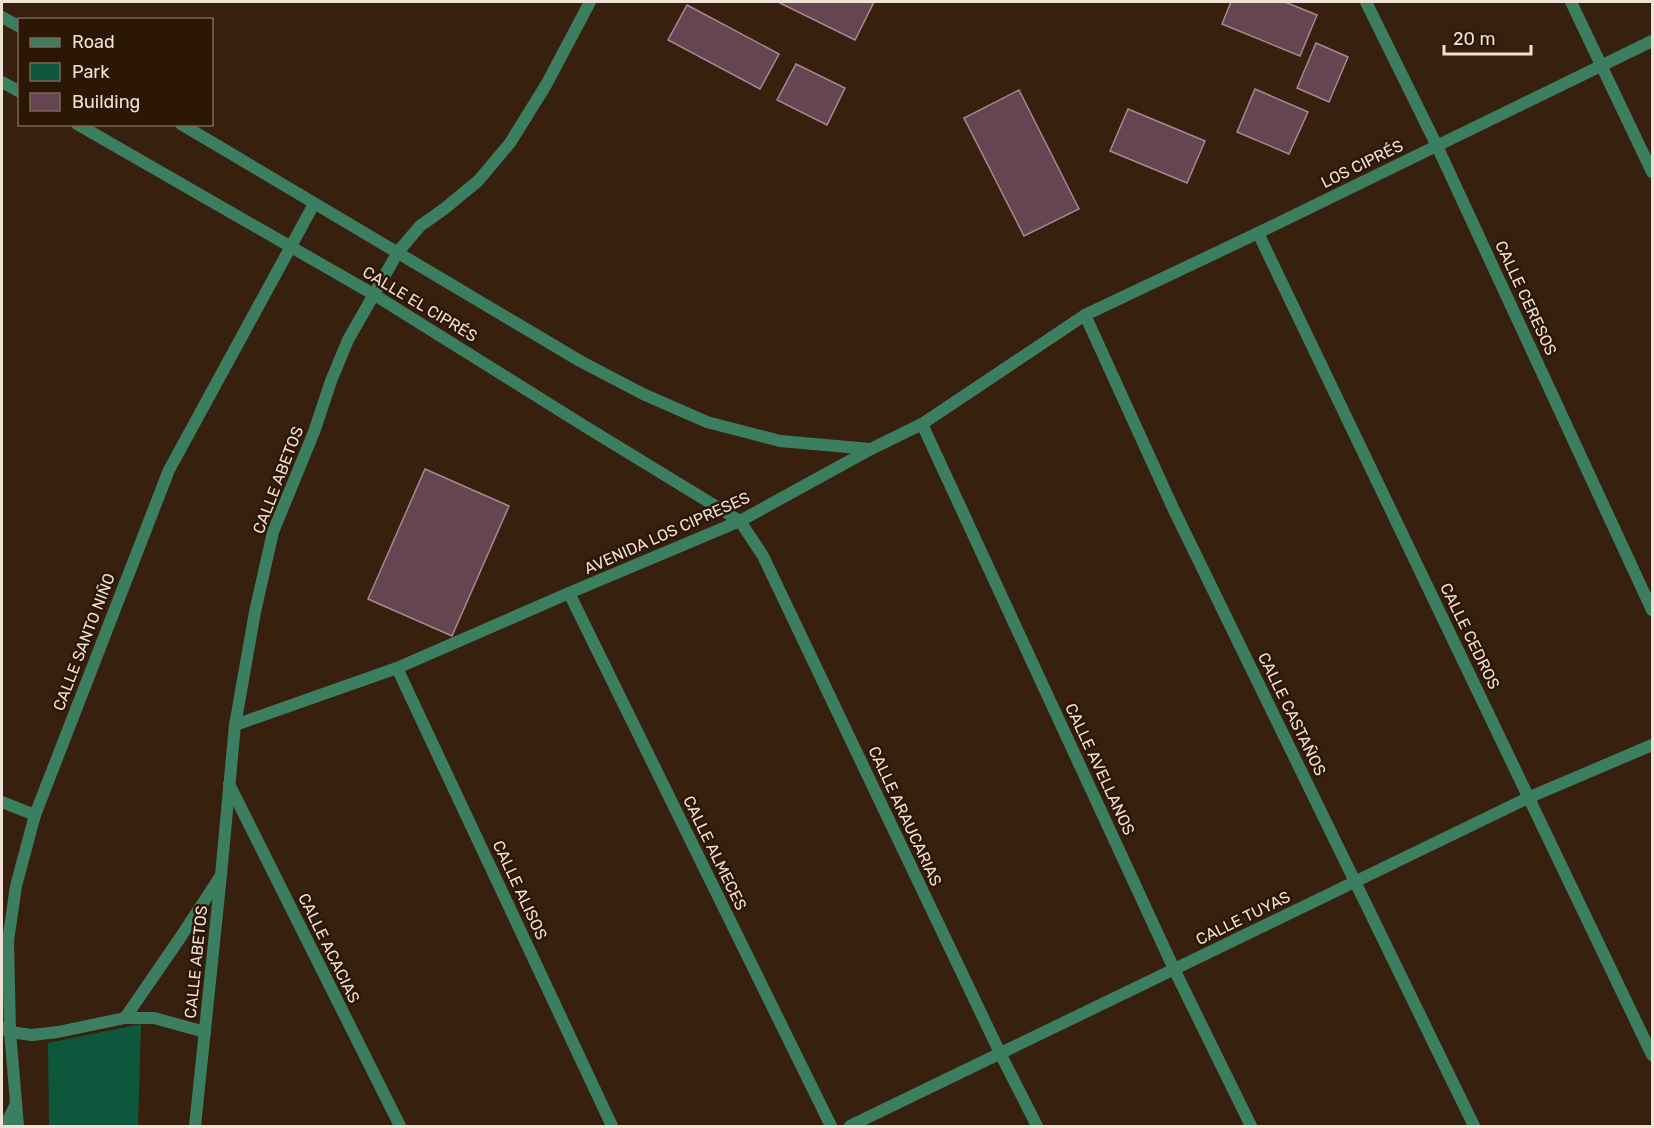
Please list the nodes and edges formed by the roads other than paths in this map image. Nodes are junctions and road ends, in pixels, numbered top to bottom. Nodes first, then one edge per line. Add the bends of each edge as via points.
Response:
1 (590, 2) edge
2 (1366, 2) edge
3 (1571, 2) edge
4 (2, 17) edge
5 (18, 26) edge
6 (1653, 41) edge
7 (1601, 66) junction
8 (2, 81) edge
9 (18, 91) edge
10 (80, 126) edge
11 (184, 126) edge
12 (1437, 146) junction
13 (1653, 172) edge
14 (314, 204) junction
15 (1258, 233) junction
16 (291, 247) junction
17 (398, 252) junction
18 (374, 294) junction
19 (1085, 315) junction
20 (922, 424) junction
21 (871, 449) junction
22 (740, 522) junction
23 (569, 593) junction
24 (1653, 610) edge
25 (398, 668) junction
26 (235, 725) junction
27 (1653, 745) edge
28 (229, 784) junction
29 (1530, 797) junction
30 (2, 802) edge
31 (35, 816) junction
32 (221, 875) junction
33 (1355, 882) junction
34 (1174, 969) junction
35 (125, 1018) junction
36 (6, 1030) edge
37 (205, 1032) junction
38 (1000, 1053) junction
39 (1653, 1054) edge
40 (16, 1104) junction
41 (5, 1126) edge
42 (18, 1126) edge
43 (195, 1126) edge
44 (400, 1126) edge
45 (612, 1126) edge
46 (831, 1126) edge
47 (850, 1126) edge
48 (1037, 1126) edge
49 (1251, 1126) edge
50 (1474, 1126) edge

1 - 17 street, CALLE ABETOS via 546,86 510,143 478,181 420,226
2 - 12 street, CALLE CERESOS
3 - 7 street
4 - 5 street
6 - 7 street, LOS CIPRÉS
7 - 12 street, LOS CIPRÉS
7 - 13 street
8 - 9 street
10 - 16 street, CALLE EL CIPRÉS
11 - 14 street, CALLE EL CIPRÉS
12 - 15 street, LOS CIPRÉS
12 - 24 street, CALLE CERESOS
14 - 16 street, CALLE SANTO NIÑO
14 - 17 street, CALLE EL CIPRÉS
15 - 19 street, LOS CIPRÉS
15 - 29 street, CALLE CEDROS
16 - 18 street, CALLE EL CIPRÉS
16 - 31 street, CALLE SANTO NIÑO via 169,470
17 - 18 street, CALLE ABETOS
17 - 21 street, CALLE EL CIPRÉS via 580,361 707,422 780,441
18 - 22 street, CALLE EL CIPRÉS
18 - 26 street, CALLE ABETOS via 348,340 273,532
19 - 20 street, AVENIDA LOS CIPRESES
19 - 33 street, CALLE CASTAÑOS via 1173,508
20 - 21 street, AVENIDA LOS CIPRESES
20 - 34 street, CALLE AVELLANOS
21 - 22 street, AVENIDA LOS CIPRESES
22 - 23 street, AVENIDA LOS CIPRESES
22 - 38 street, CALLE ARAUCARIAS via 763,556
23 - 25 street, AVENIDA LOS CIPRESES
23 - 46 street, CALLE ALMECES
25 - 26 street, AVENIDA LOS CIPRESES
25 - 45 street, CALLE ALISOS
26 - 28 street, CALLE ABETOS
27 - 29 street, CALLE TUYAS
28 - 32 street, CALLE ABETOS
28 - 44 street, CALLE ACACIAS
29 - 33 street, CALLE TUYAS
29 - 39 street, CALLE CEDROS
30 - 31 street
31 - 36 street, CALLE SANTO NIÑO via 16,886 8,941
32 - 35 street
32 - 37 street, CALLE ABETOS
33 - 34 street, CALLE TUYAS
33 - 50 street, CALLE CASTAÑOS
34 - 38 street, CALLE TUYAS
34 - 49 street, CALLE AVELLANOS
35 - 36 street via 32,1035
35 - 37 street via 154,1018
36 - 40 street, CALLE SANTO NIÑO
37 - 43 street, CALLE ABETOS
38 - 47 street, CALLE TUYAS
38 - 48 street, CALLE ARAUCARIAS
40 - 41 street
40 - 42 street, CALLE SANTO NIÑO

